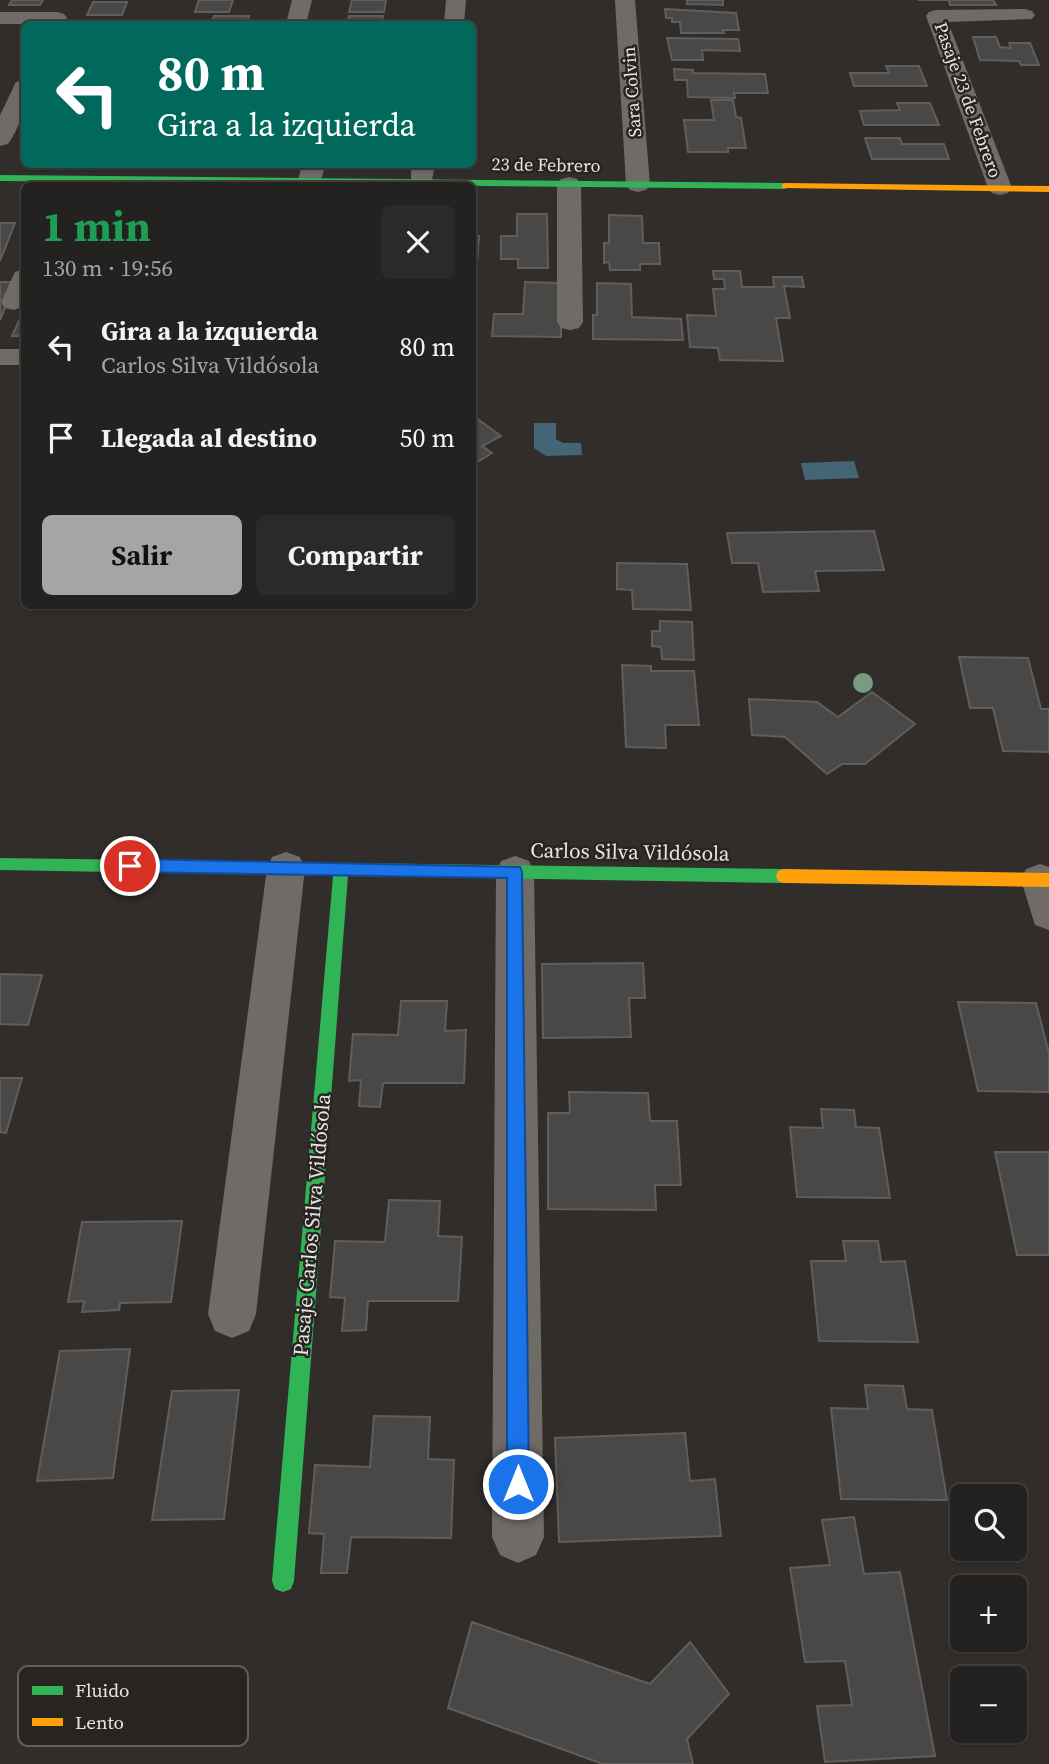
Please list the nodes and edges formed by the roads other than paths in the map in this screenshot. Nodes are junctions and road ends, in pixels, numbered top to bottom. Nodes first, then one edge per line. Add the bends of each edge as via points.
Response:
1 (302, 0) edge
2 (456, 0) edge
3 (625, 0) edge
4 (1025, 15) dead end
5 (58, 16) edge
6 (0, 18) edge
7 (297, 21) edge
8 (454, 21) edge
9 (21, 94) edge
10 (0, 139) edge
11 (312, 173) edge
12 (0, 178) edge
13 (413, 179) edge
14 (62, 182) edge
15 (240, 182) edge
16 (569, 184) junction
17 (638, 185) junction
18 (1000, 188) junction
19 (1049, 189) edge
20 (21, 284) edge
21 (14, 302) dead end
22 (569, 322) dead end
23 (0, 357) edge
24 (21, 357) edge
25 (0, 864) edge
26 (286, 868) junction
27 (341, 869) junction
28 (514, 872) junction
29 (1046, 891) edge
30 (232, 1314) dead end
31 (518, 1537) dead end
32 (283, 1581) dead end

1 - 7 street
2 - 8 street
3 - 17 street, Sara Colvin
4 - 18 street, Pasaje 23 de Febrero via 936,16
5 - 6 street
9 - 10 street
11 - 13 street, 23 de Febrero
11 - 15 street, 23 de Febrero
12 - 14 street, 23 de Febrero
13 - 16 street, 23 de Febrero
16 - 17 street, 23 de Febrero
16 - 22 street
17 - 18 street, 23 de Febrero
18 - 19 street, 23 de Febrero
20 - 21 street
23 - 24 street
25 - 26 street, Carlos Silva Vildósola
26 - 27 street, Carlos Silva Vildósola
26 - 30 street
27 - 28 street, Carlos Silva Vildósola
27 - 32 street, Pasaje Carlos Silva Vildósola
28 - 29 street, Carlos Silva Vildósola
28 - 31 street

